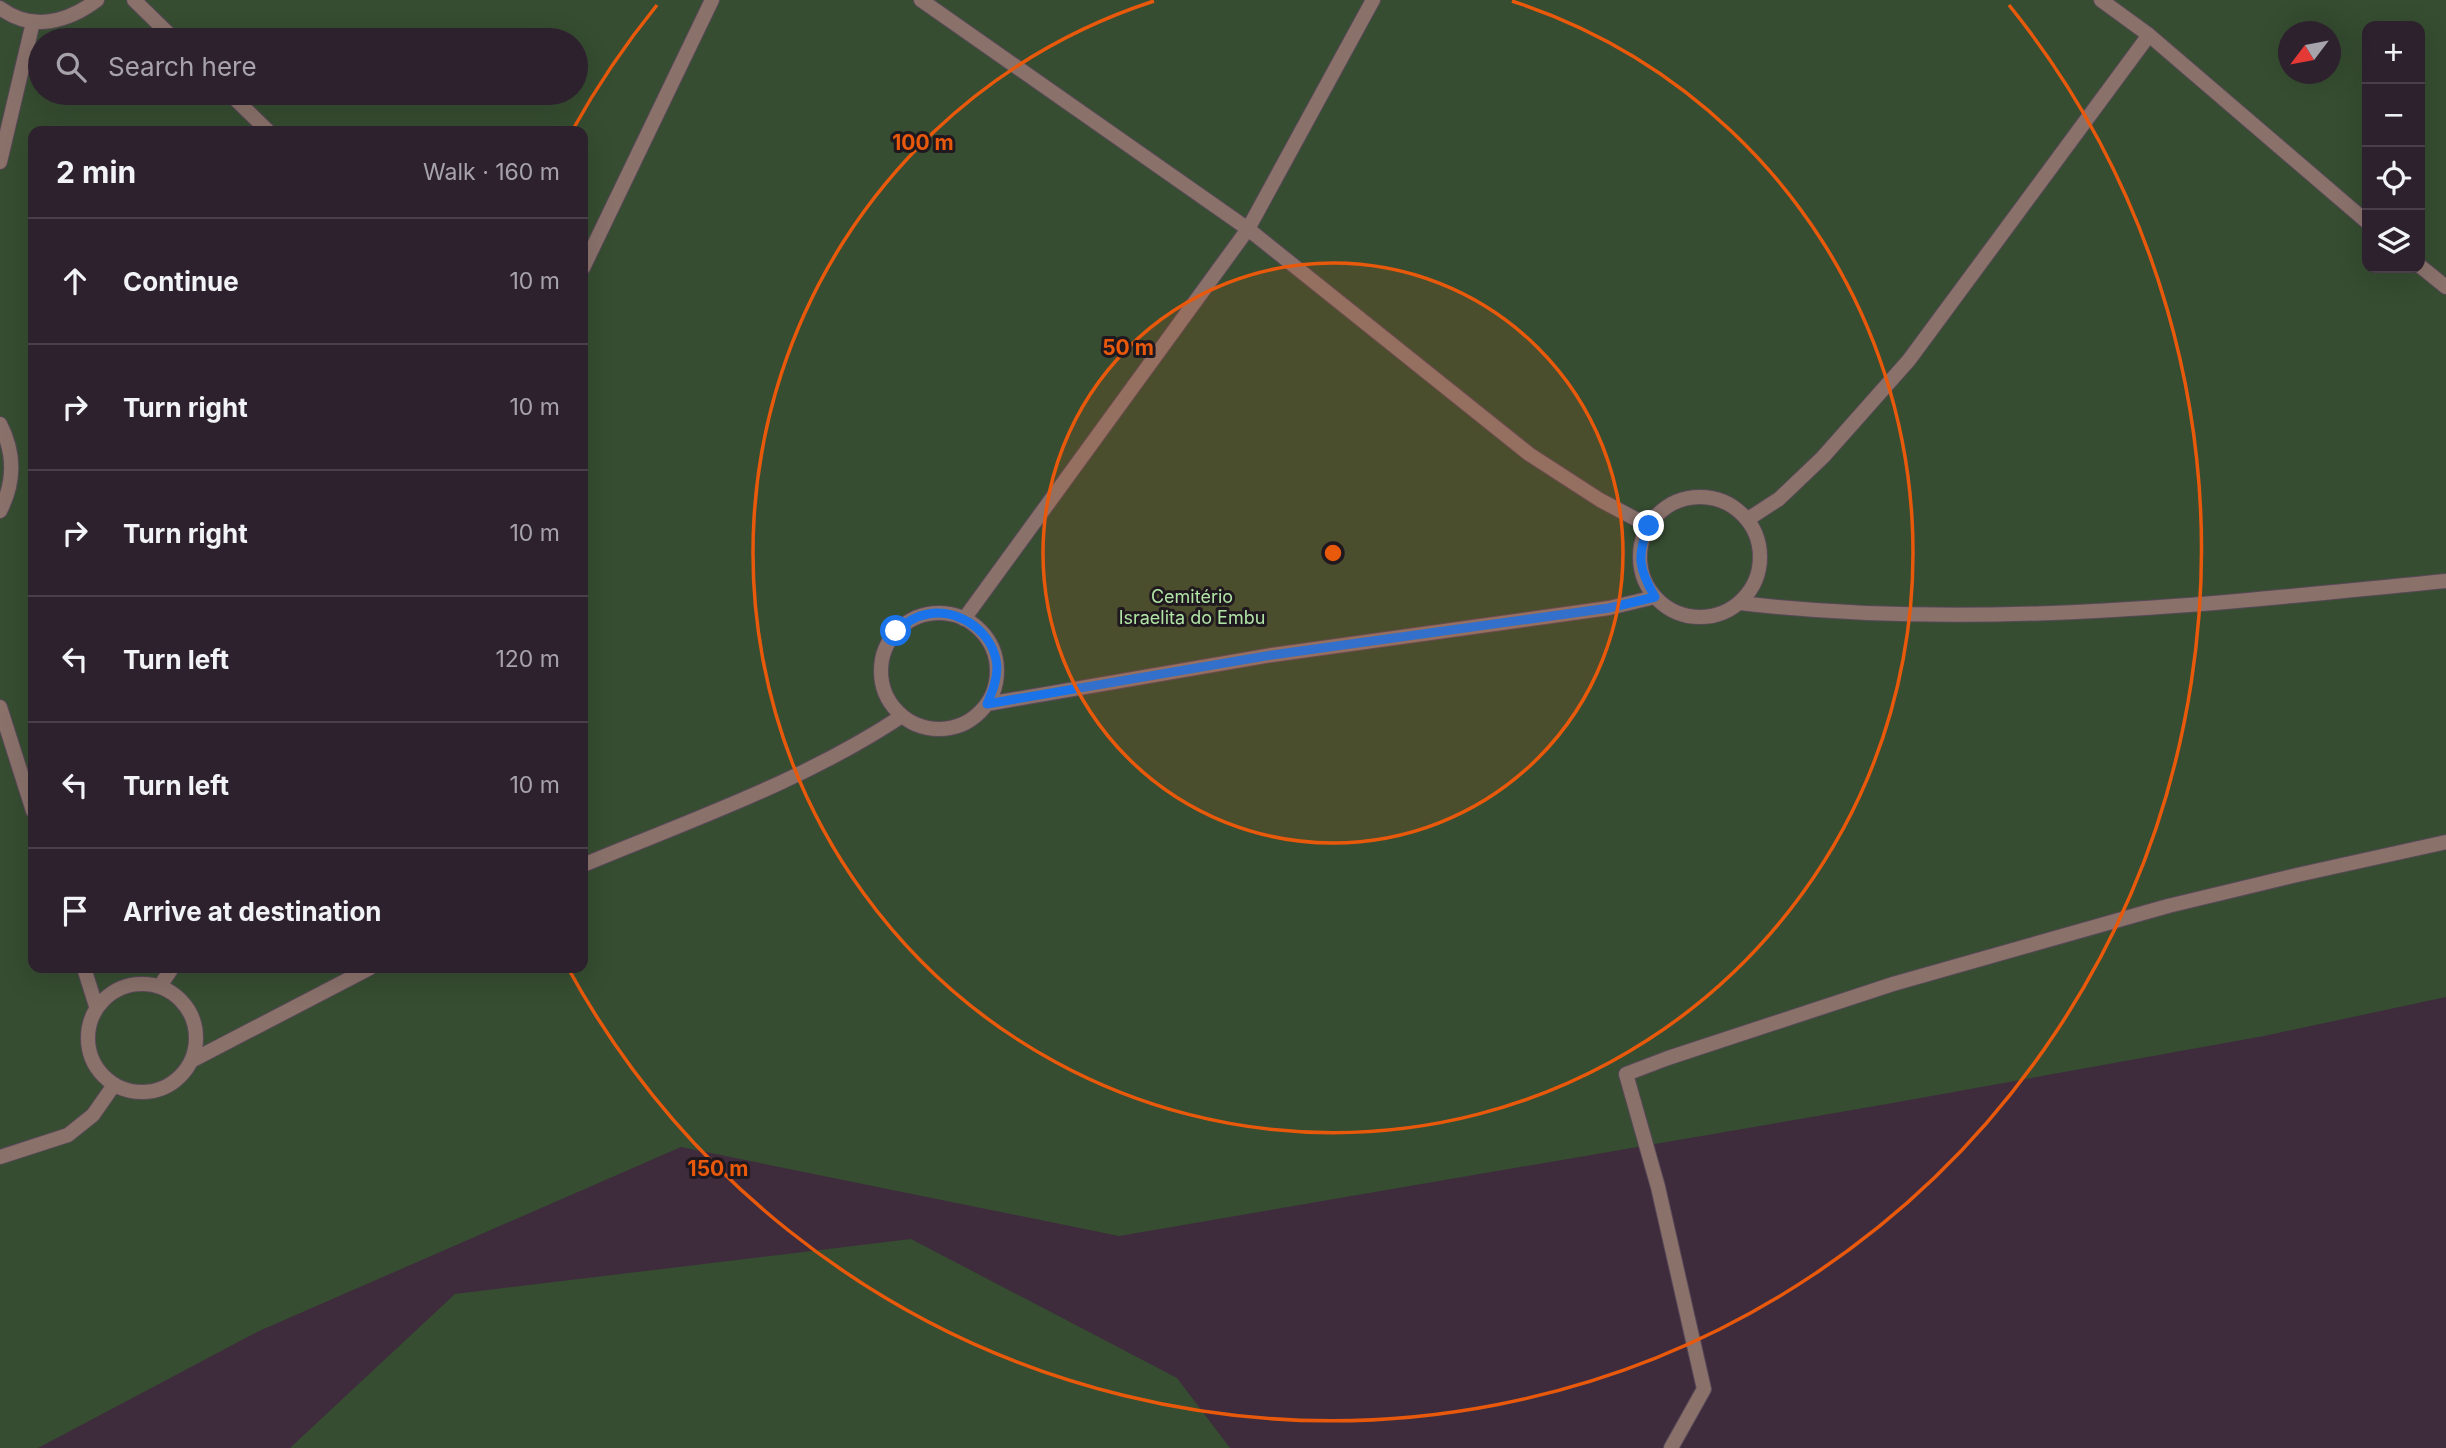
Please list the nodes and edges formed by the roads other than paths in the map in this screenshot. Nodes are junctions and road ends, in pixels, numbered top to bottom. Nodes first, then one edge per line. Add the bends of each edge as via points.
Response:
1 (97, 0) edge
2 (134, 0) edge
3 (712, 0) edge
4 (921, 0) edge
5 (1373, 0) edge
6 (2101, 0) edge
7 (0, 8) edge
8 (33, 22) junction
9 (32, 28) edge
10 (163, 28) edge
11 (2149, 35) junction
12 (28, 43) edge
13 (241, 105) edge
14 (263, 126) edge
15 (0, 162) edge
16 (2362, 218) edge
17 (1248, 229) junction
18 (588, 258) edge
19 (2425, 270) edge
20 (2446, 287) edge
21 (0, 424) edge
22 (0, 511) edge
23 (1748, 519) junction
24 (1649, 526) junction
25 (2446, 581) edge
26 (1655, 597) junction
27 (1740, 603) junction
28 (964, 619) junction
29 (987, 704) junction
30 (0, 708) edge
31 (902, 716) junction
32 (28, 795) edge
33 (2446, 842) edge
34 (588, 862) edge
35 (86, 973) edge
36 (169, 973) edge
37 (360, 973) edge
38 (160, 986) junction
39 (96, 1006) junction
40 (191, 1061) junction
41 (114, 1085) junction
42 (0, 1157) edge
43 (1671, 1448) edge

1 - 8 lane via 80,13 57,21
2 - 10 lane
3 - 18 lane
4 - 17 lane
5 - 17 lane
6 - 11 lane
7 - 8 lane
8 - 9 lane
11 - 16 lane
11 - 23 lane via 1909,360 1823,457 1779,499
12 - 15 lane
13 - 14 lane
17 - 24 lane via 1529,454
17 - 28 lane
19 - 20 lane
21 - 22 lane via 8,439 12,467 8,495
23 - 24 lane via 1715,498 1696,497 1677,501
23 - 27 lane via 1761,554 1752,589
24 - 26 lane via 1641,544 1640,563
25 - 27 lane via 2247,600 1968,615 1813,612
26 - 27 lane via 1678,613 1706,618
26 - 29 lane via 1609,608 1272,655
28 - 29 lane via 980,630 992,647 997,666
28 - 31 lane via 928,614 910,620 890,639 881,666 883,684
29 - 31 lane via 973,718 946,728 919,725
30 - 32 lane
31 - 34 lane via 821,764
33 - 43 lane via 2168,906 1893,984 1626,1074 1658,1187 1704,1390
35 - 39 lane
36 - 38 lane
37 - 40 lane
38 - 39 lane via 143,982 125,985
38 - 40 lane via 176,995 195,1025
39 - 41 lane via 87,1041 100,1073
40 - 41 lane via 181,1076 149,1092 131,1092
41 - 42 lane via 93,1115 68,1135

